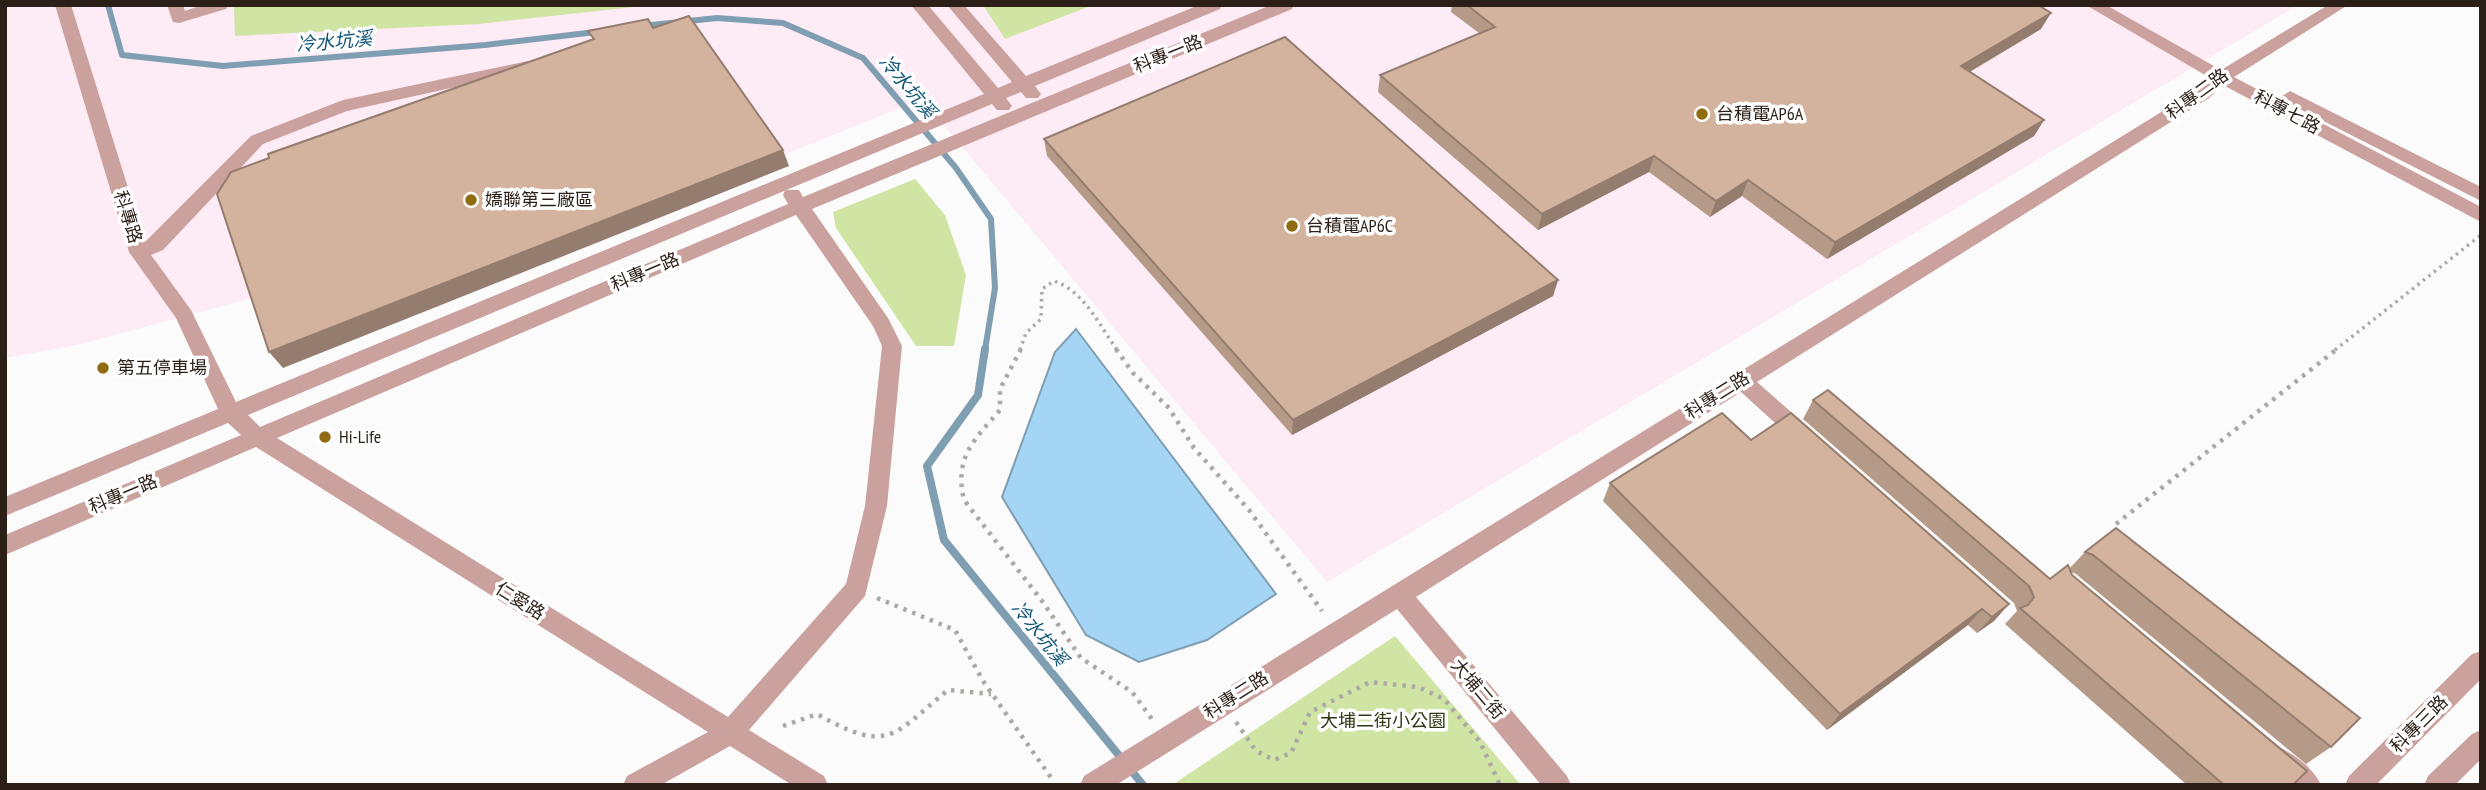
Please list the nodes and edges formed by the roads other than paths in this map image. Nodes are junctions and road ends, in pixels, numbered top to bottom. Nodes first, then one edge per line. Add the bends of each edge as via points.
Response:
1 (63, 5) edge
2 (175, 5) edge
3 (220, 5) edge
4 (919, 5) edge
5 (955, 5) edge
6 (1214, 5) edge
7 (1286, 5) edge
8 (2094, 5) edge
9 (2124, 5) edge
10 (2340, 5) edge
11 (530, 65) edge
12 (2227, 73) junction
13 (1024, 83) junction
14 (995, 96) junction
15 (1042, 107) junction
16 (1012, 118) junction
17 (784, 183) junction
18 (2481, 195) edge
19 (799, 206) junction
20 (2481, 215) edge
21 (139, 252) junction
22 (1741, 380) junction
23 (230, 412) junction
24 (257, 436) junction
25 (1822, 452) edge
26 (5, 507) edge
27 (5, 545) edge
28 (1398, 593) junction
29 (2477, 673) edge
30 (730, 733) junction
31 (2256, 741) edge
32 (2481, 742) edge
33 (636, 785) edge
34 (815, 785) edge
35 (1093, 785) edge
36 (1558, 785) edge
37 (2308, 785) edge
38 (2358, 785) edge
39 (2437, 785) edge

1 - 21 street, 科專路
2 - 3 street via 179,18
4 - 14 street
5 - 13 street
6 - 13 street, 科專一路
7 - 15 street, 科專一路
8 - 12 street, 科專七路
9 - 12 street, 科專七路
10 - 12 street, 科專二路
11 - 21 street via 343,106 257,140 156,245
12 - 18 street, 科專七路
12 - 20 street, 科專七路
12 - 22 street, 科專二路 via 2203,94
13 - 14 street, 科專一路
13 - 15 street
14 - 16 street
14 - 17 street, 科專一路
15 - 16 street, 科專一路
16 - 19 street, 科專一路
17 - 19 street
17 - 23 street, 科專一路
19 - 24 street, 科專一路
19 - 30 street via 881,323 892,346 876,506 857,589
21 - 23 street, 科專路 via 184,316
22 - 25 street
22 - 28 street, 科專二路
23 - 24 street, 仁愛路
23 - 26 street, 科專一路
24 - 27 street, 科專一路
24 - 30 street, 仁愛路
28 - 35 street, 科專二路 via 1158,729
28 - 36 street, 大埔二街
29 - 38 street, 科專三路
30 - 33 street
30 - 34 street, 仁愛路
31 - 37 street
32 - 39 street

